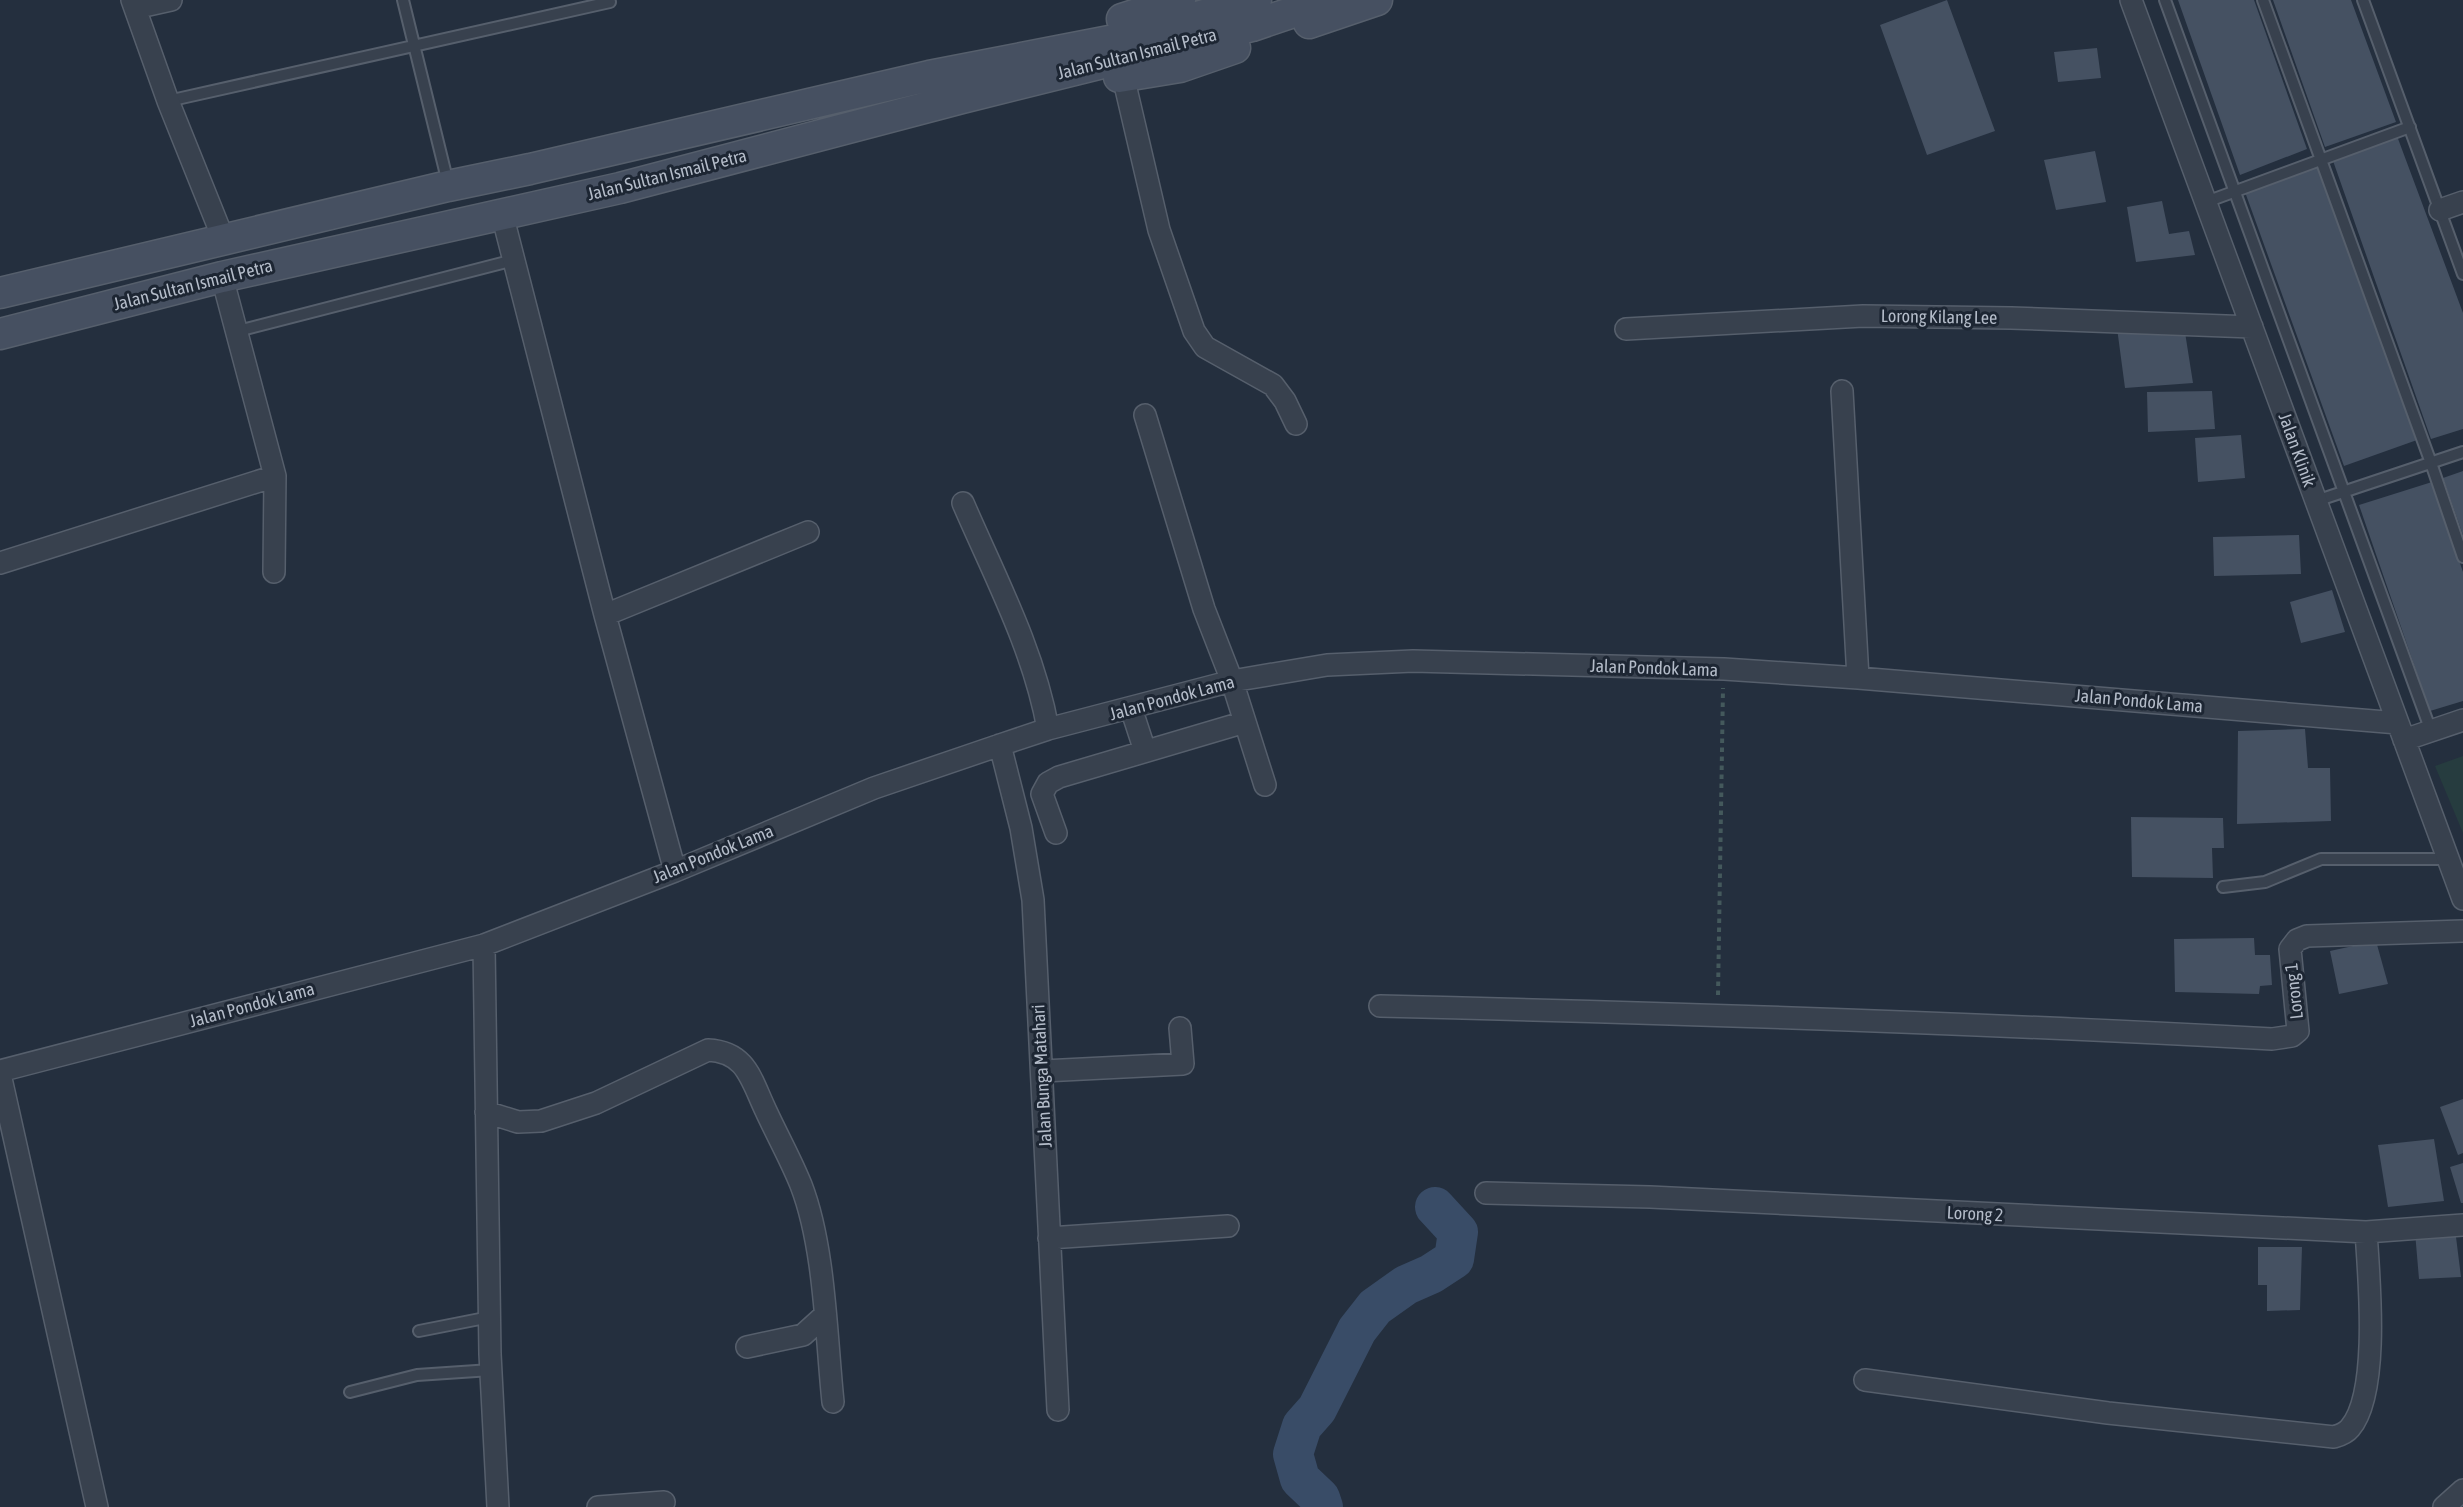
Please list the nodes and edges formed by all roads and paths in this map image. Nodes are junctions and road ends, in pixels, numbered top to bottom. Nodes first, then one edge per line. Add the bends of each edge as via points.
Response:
1 (171, 0) edge
2 (403, 0) edge
3 (1180, 0) edge
4 (1329, 0) edge
5 (1377, 0) edge
6 (2131, 0) edge
7 (2165, 0) edge
8 (2263, 0) edge
9 (2363, 0) edge
10 (610, 2) dead end
11 (133, 4) edge
12 (1251, 10) edge
13 (414, 47) junction
14 (929, 76) junction
15 (1123, 76) junction
16 (962, 98) junction
17 (168, 101) junction
18 (2410, 127) junction
19 (2321, 159) junction
20 (448, 186) junction
21 (2235, 191) junction
22 (2206, 201) junction
23 (2463, 202) edge
24 (2440, 210) junction
25 (502, 214) junction
26 (223, 238) junction
27 (514, 260) junction
28 (2463, 274) edge
29 (222, 277) junction
30 (0, 293) edge
31 (2252, 327) junction
32 (1626, 329) dead end
33 (238, 331) junction
34 (0, 334) edge
35 (1842, 391) dead end
36 (1145, 415) dead end
37 (1296, 424) dead end
38 (2463, 452) edge
39 (2431, 463) junction
40 (275, 476) junction
41 (2344, 491) junction
42 (2316, 501) junction
43 (963, 503) dead end
44 (808, 532) dead end
45 (2463, 557) edge
46 (0, 563) edge
47 (274, 572) dead end
48 (605, 615) junction
49 (1724, 669) junction
50 (1858, 678) junction
51 (1232, 681) junction
52 (1131, 708) junction
53 (2463, 720) edge
54 (1245, 722) junction
55 (1048, 729) junction
56 (2432, 731) junction
57 (2401, 732) junction
58 (1000, 745) junction
59 (1145, 752) junction
60 (1265, 785) dead end
61 (1056, 833) dead end
62 (2448, 859) junction
63 (675, 871) junction
64 (2223, 887) dead end
65 (2463, 899) edge
66 (2463, 931) edge
67 (484, 945) junction
68 (1380, 1006) dead end
69 (1718, 1014) junction
70 (1180, 1028) dead end
71 (1043, 1071) junction
72 (0, 1072) edge
73 (486, 1112) junction
74 (1486, 1193) dead end
75 (2463, 1225) edge
76 (1228, 1226) dead end
77 (2366, 1232) junction
78 (1048, 1238) junction
79 (824, 1316) junction
80 (490, 1317) junction
81 (419, 1331) dead end
82 (747, 1347) dead end
83 (491, 1370) junction
84 (1865, 1380) dead end
85 (350, 1392) dead end
86 (833, 1402) dead end
87 (1058, 1410) dead end
88 (2463, 1490) edge
89 (664, 1502) dead end
90 (97, 1507) edge
91 (498, 1507) edge
92 (598, 1507) edge
93 (2444, 1507) edge

1 - 11 street
2 - 13 lane
3 - 14 main road
4 - 12 main road, Jalan Sultan Ismail Petra
5 - 15 main road via 1180,66
6 - 22 street, Jalan Klinik
7 - 21 lane
8 - 19 lane
9 - 18 lane
10 - 13 lane
11 - 17 street
12 - 14 main road, Jalan Sultan Ismail Petra
12 - 16 main road, Jalan Sultan Ismail Petra
13 - 17 lane
13 - 20 lane
14 - 20 main road, Jalan Sultan Ismail Petra
15 - 16 main road
15 - 37 street via 1159,230 1194,331 1205,347 1273,385
16 - 25 main road, Jalan Sultan Ismail Petra via 620,188
17 - 26 street
18 - 19 lane
18 - 24 lane
19 - 21 lane
19 - 39 lane
20 - 26 main road, Jalan Sultan Ismail Petra
21 - 22 lane
21 - 41 lane
22 - 31 street, Jalan Klinik
23 - 24 street
24 - 28 lane
25 - 27 street
25 - 29 main road, Jalan Sultan Ismail Petra
26 - 30 main road, Jalan Sultan Ismail Petra
27 - 33 lane
27 - 48 street
29 - 33 street
29 - 34 main road, Jalan Sultan Ismail Petra
31 - 32 street, Lorong Kilang Lee via 1863,316
31 - 42 street, Jalan Klinik
33 - 40 street
35 - 50 street
36 - 51 street via 1210,628
38 - 39 lane
39 - 41 lane
39 - 45 lane
40 - 46 street
40 - 47 street
41 - 42 lane
41 - 56 lane
42 - 57 street, Jalan Klinik
43 - 55 street via 1031,662
44 - 48 street
48 - 63 street
49 - 50 street, Jalan Pondok Lama
49 - 51 street, Jalan Pondok Lama via 1413,661 1328,665
49 - 69 path
50 - 57 street, Jalan Pondok Lama
51 - 52 street, Jalan Pondok Lama
51 - 54 street
52 - 55 street, Jalan Pondok Lama
52 - 59 street
53 - 56 street
54 - 59 street
54 - 60 street
55 - 58 street, Jalan Pondok Lama
56 - 57 street
57 - 62 street, Jalan Klinik
58 - 63 street, Jalan Pondok Lama via 874,788
58 - 71 street, Jalan Bunga Matahari via 1021,828 1033,900
59 - 61 street via 1048,783 1042,794
62 - 64 lane via 2321,860 2265,882
62 - 65 street, Jalan Klinik
63 - 67 street, Jalan Pondok Lama
66 - 69 street, Lorong 1 via 2307,936 2296,940 2290,949 2298,1031 2292,1036 2272,1039
67 - 72 street, Jalan Pondok Lama
67 - 73 street
68 - 69 street
70 - 71 street via 1183,1064
71 - 78 street, Jalan Bunga Matahari
72 - 90 street
73 - 79 street via 518,1122 541,1121 596,1103 708,1050 721,1051 743,1062 801,1186 814,1237
73 - 80 street
74 - 77 street, Lorong 2 via 1650,1197
75 - 77 street, Lorong 2
76 - 78 street
77 - 84 street via 2372,1321 2364,1400 2351,1427 2334,1437 2108,1413
78 - 87 street, Jalan Bunga Matahari
79 - 82 street via 803,1335
79 - 86 street
80 - 81 lane
80 - 83 street
83 - 85 lane via 417,1375
83 - 91 street
88 - 93 street
89 - 92 street

